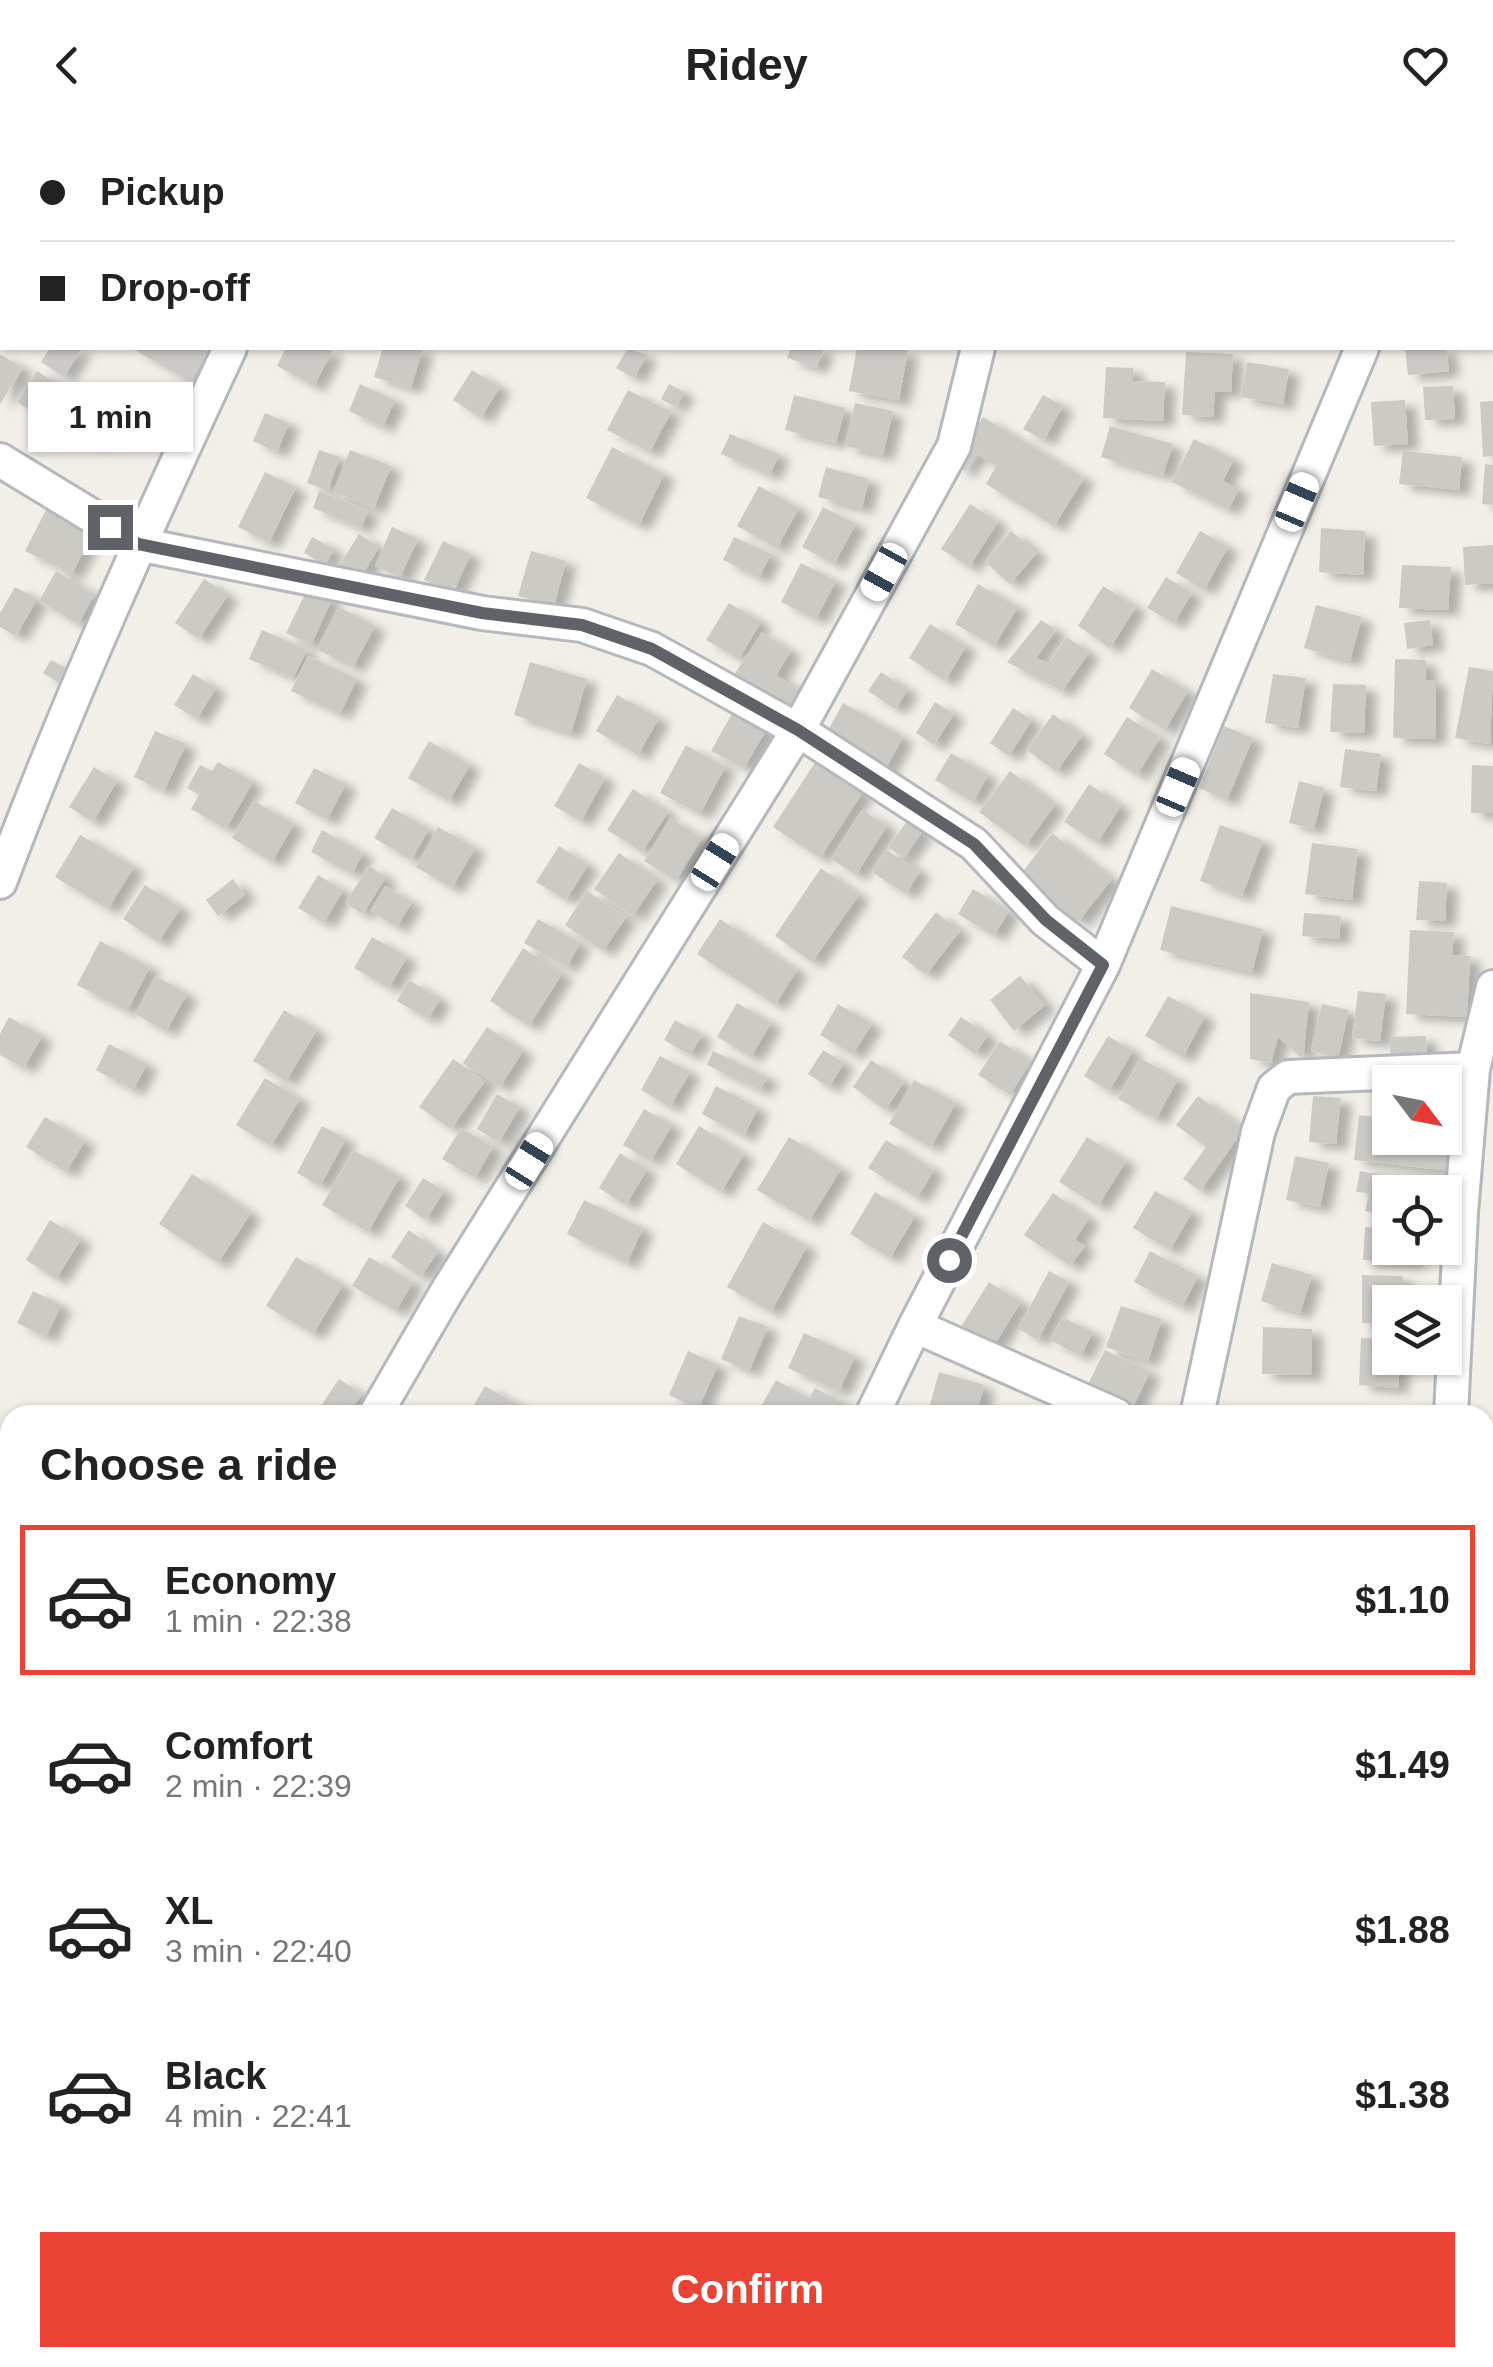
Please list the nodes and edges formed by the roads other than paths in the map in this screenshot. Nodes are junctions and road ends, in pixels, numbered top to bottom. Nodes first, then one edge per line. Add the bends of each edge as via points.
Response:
1 (229, 350) edge
2 (978, 350) edge
3 (1361, 350) edge
4 (0, 460) edge
5 (138, 544) junction
6 (798, 730) junction
7 (0, 882) edge
8 (1103, 965) junction
9 (1493, 987) edge
10 (1473, 1069) junction
11 (915, 1326) junction
12 (382, 1405) edge
13 (877, 1405) edge
14 (1093, 1405) edge
15 (1199, 1405) edge
16 (1451, 1405) edge

1 - 5 street
2 - 6 street via 954,446
3 - 8 street
4 - 5 street
5 - 6 street via 482,613 582,625 652,649
5 - 7 street
6 - 8 street via 974,844 1046,920
6 - 12 street
8 - 11 street
9 - 10 street
10 - 15 street via 1288,1077 1274,1088 1258,1132
10 - 16 street
11 - 13 street
11 - 14 street

